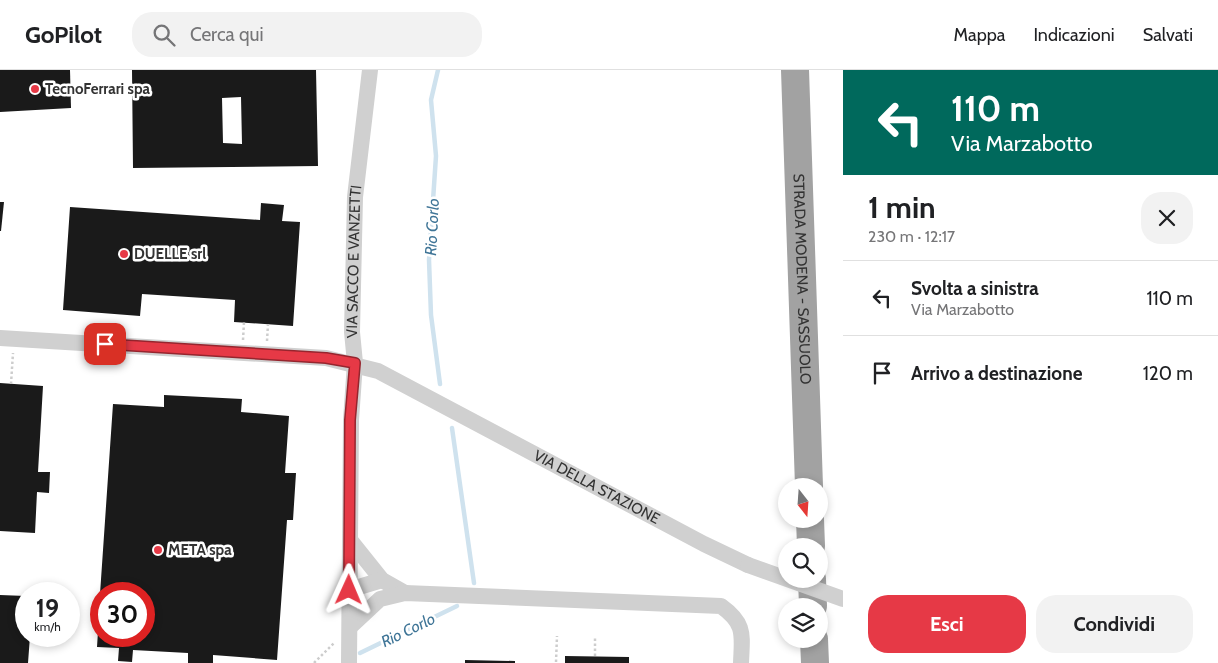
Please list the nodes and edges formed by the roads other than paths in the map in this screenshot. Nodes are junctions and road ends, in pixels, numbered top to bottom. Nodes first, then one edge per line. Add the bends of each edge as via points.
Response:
1 (370, 70) edge
2 (777, 70) edge
3 (795, 70) edge
4 (0, 338) edge
5 (355, 363) junction
6 (790, 478) edge
7 (809, 478) edge
8 (350, 540) junction
9 (382, 580) junction
10 (349, 590) junction
11 (405, 593) junction
12 (380, 599) junction
13 (843, 599) edge
14 (350, 627) junction
15 (795, 648) edge
16 (814, 648) edge
17 (349, 663) edge
18 (741, 663) edge
19 (796, 663) edge
20 (815, 663) edge

1 - 5 street, VIA SACCO E VANZETTI via 354,197 352,332
2 - 6 highway, STRADA MODENA - SASSUOLO
3 - 7 highway, STRADA MODENA - SASSUOLO
4 - 5 street, VIA DELLA STAZIONE via 326,358
5 - 8 street, VIA SACCO E VANZETTI via 350,420
5 - 13 street, VIA DELLA STAZIONE, bridge via 378,371 704,544 748,565
8 - 9 street
8 - 10 street, VIA SACCO E VANZETTI
9 - 10 street
9 - 11 street
10 - 12 street
10 - 14 street, VIA SACCO E VANZETTI
11 - 12 street
11 - 18 street via 721,606 735,616 742,632
12 - 14 street
14 - 17 street, VIA SACCO E VANZETTI
15 - 19 highway
16 - 20 highway

